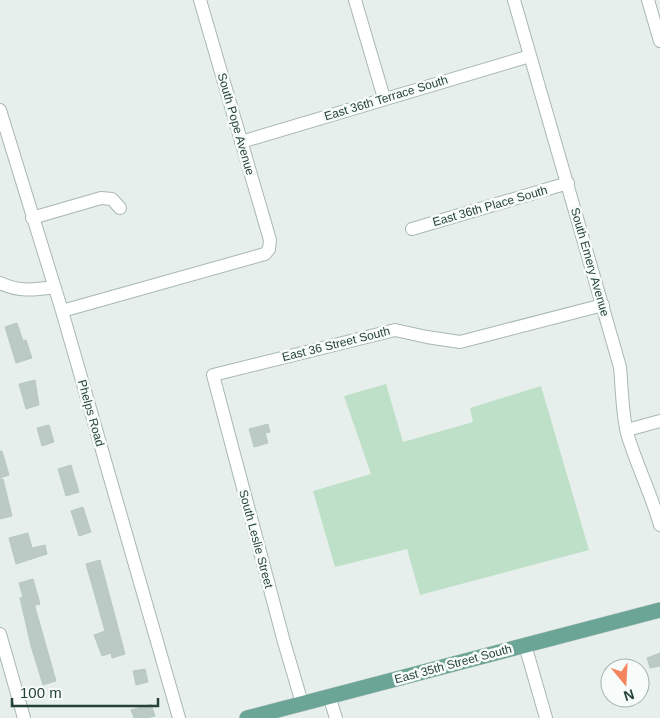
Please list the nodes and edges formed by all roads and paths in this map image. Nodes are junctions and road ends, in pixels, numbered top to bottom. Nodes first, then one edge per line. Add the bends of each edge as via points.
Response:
1 (200, 0) edge
2 (355, 0) edge
3 (514, 0) edge
4 (648, 0) edge
5 (660, 41) edge
6 (530, 56) junction
7 (384, 98) junction
8 (0, 110) edge
9 (242, 142) junction
10 (568, 183) junction
11 (120, 208) dead end
12 (32, 218) junction
13 (412, 229) dead end
14 (0, 283) edge
15 (54, 287) junction
16 (603, 305) junction
17 (62, 311) junction
18 (213, 375) joint
19 (660, 421) edge
20 (627, 430) junction
21 (660, 525) edge
22 (660, 610) edge
23 (0, 634) edge
24 (525, 645) junction
25 (329, 696) junction
26 (302, 703) junction
27 (24, 718) edge
28 (179, 718) edge
29 (247, 718) edge
30 (336, 718) edge
31 (546, 718) edge

1 - 9 street, South Pope Avenue
2 - 7 street
3 - 6 street, South Emery Avenue
4 - 5 street
6 - 7 street, East 36th Terrace South
6 - 10 street, South Emery Avenue
7 - 9 street, East 36th Terrace South
8 - 12 street, Phelps Road
9 - 17 street, South Pope Avenue via 270,240 265,254
10 - 13 street, East 36th Place South
10 - 16 street, South Emery Avenue
11 - 12 street via 112,199 101,198
12 - 15 street, Phelps Road
14 - 15 street via 11,289 31,291
15 - 17 street, Phelps Road
16 - 18 street, East 36 Street South via 460,342 396,330
16 - 20 street, South Emery Avenue via 620,367
17 - 28 street, Phelps Road
18 - 26 street, South Leslie Street
19 - 20 street
20 - 21 street, South Emery Avenue
22 - 24 main road, East 35th Street South
23 - 27 street
24 - 25 main road, East 35th Street South
24 - 31 street
25 - 26 main road, East 35th Street South
25 - 30 street
26 - 29 main road, East 35th Street South

